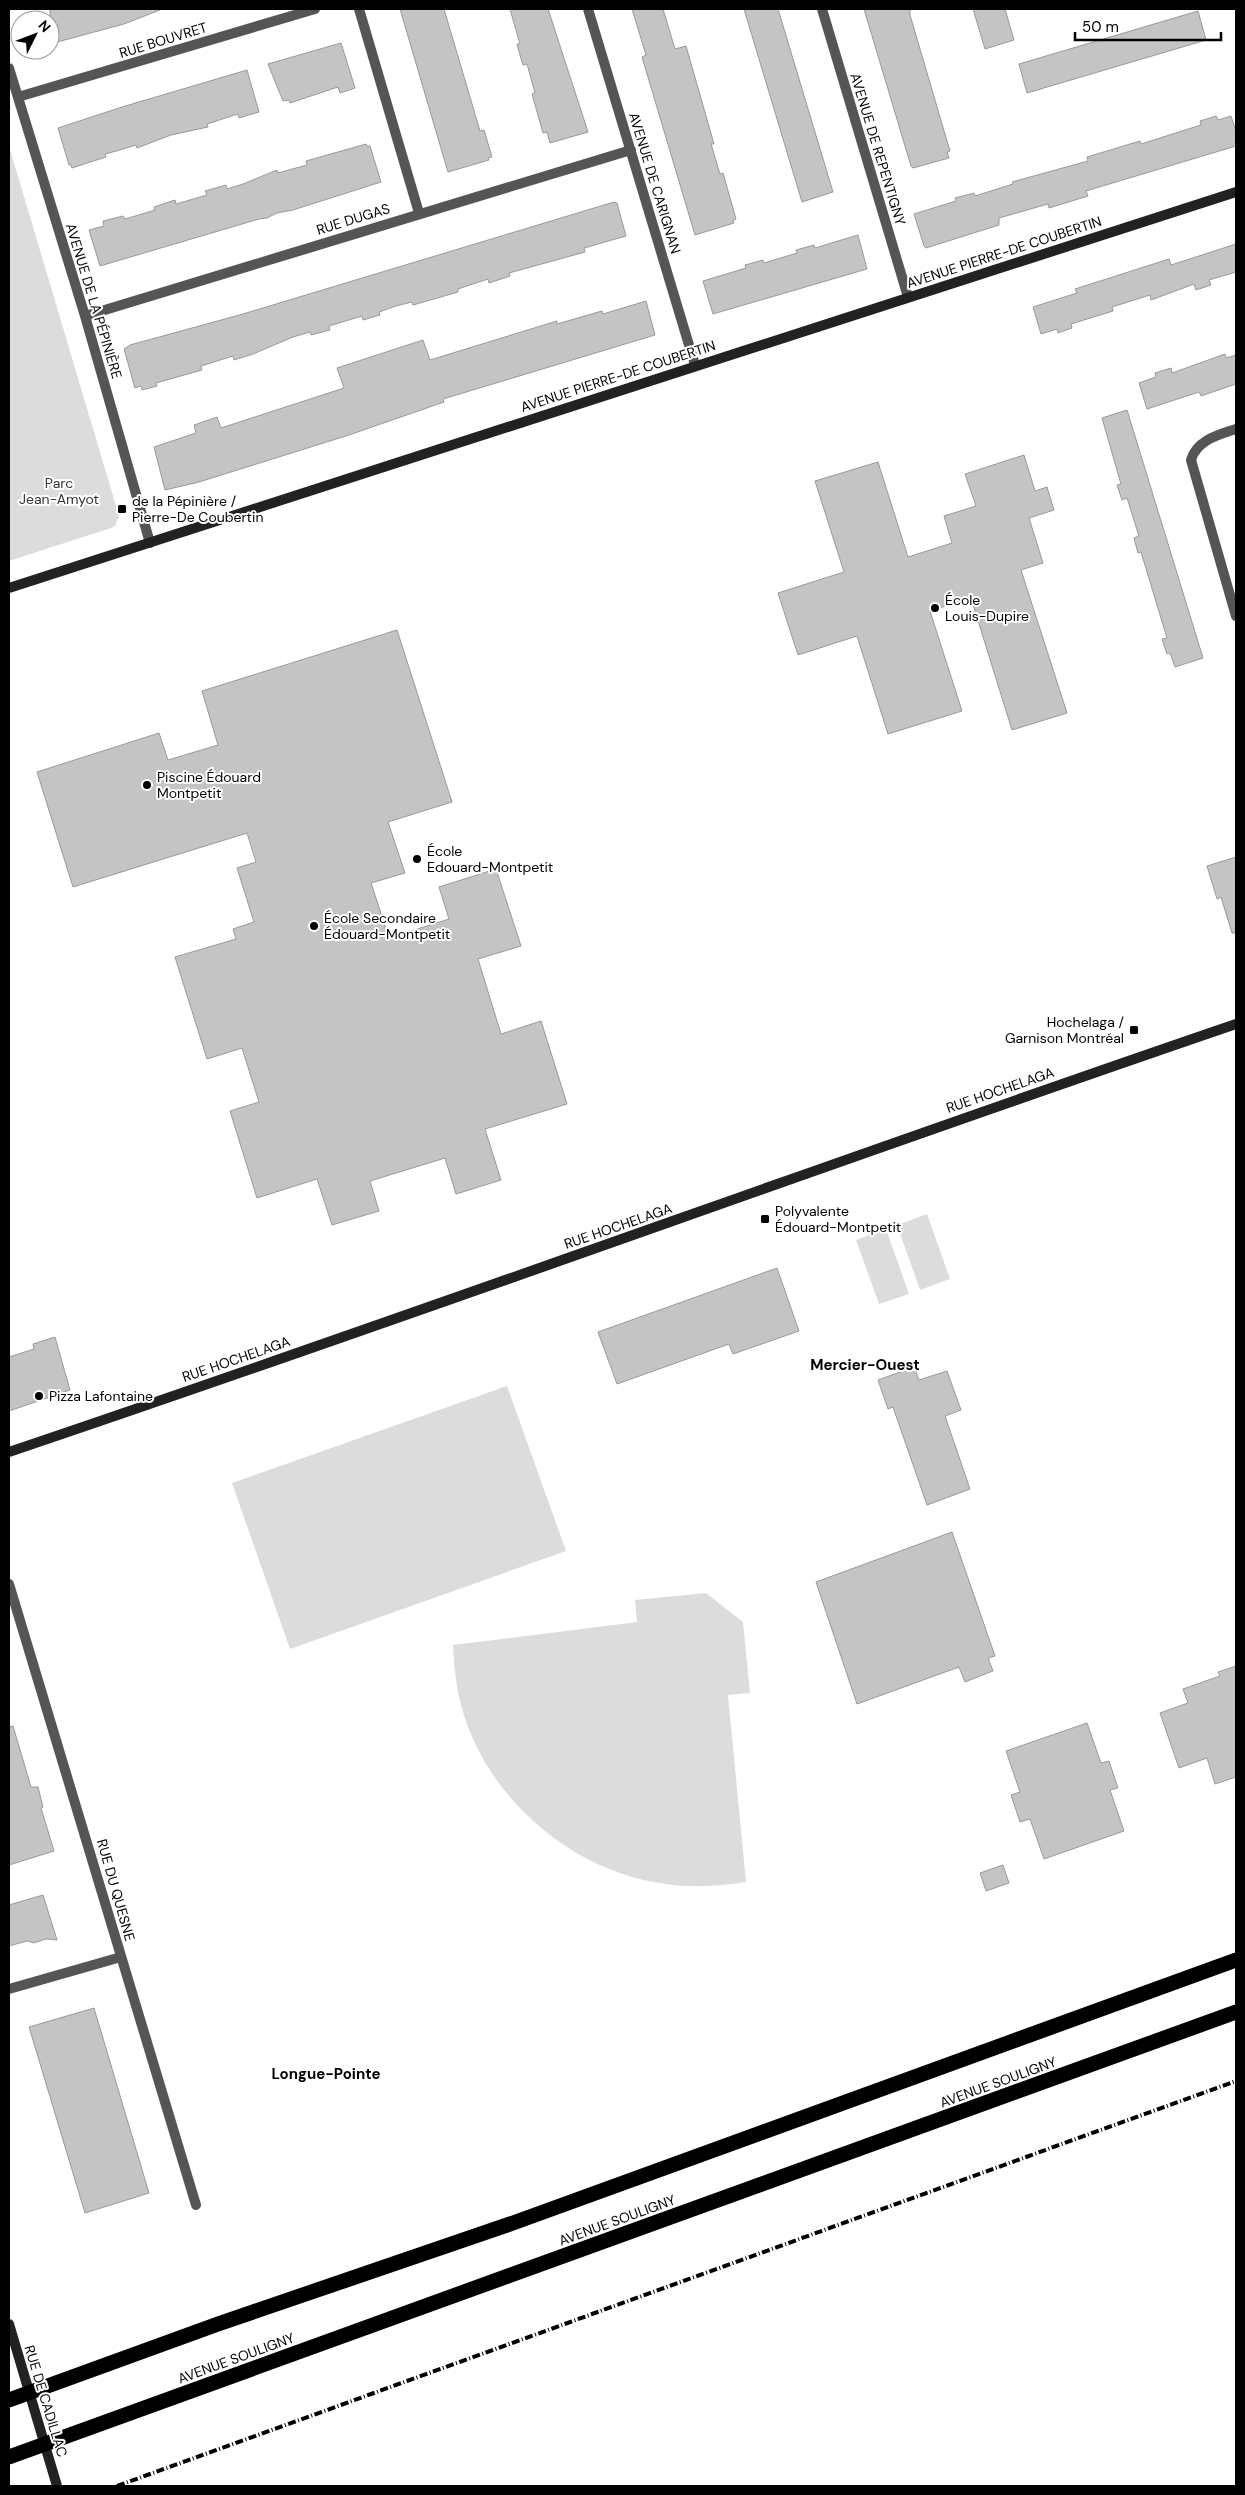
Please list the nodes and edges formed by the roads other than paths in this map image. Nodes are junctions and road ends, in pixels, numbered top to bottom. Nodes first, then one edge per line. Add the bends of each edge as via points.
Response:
1 (315, 9) edge
2 (359, 9) edge
3 (588, 9) edge
4 (822, 9) edge
5 (9, 68) edge
6 (18, 97) junction
7 (631, 150) junction
8 (1236, 192) edge
9 (420, 213) junction
10 (908, 297) junction
11 (85, 316) junction
12 (695, 366) junction
13 (1236, 429) edge
14 (150, 542) junction
15 (9, 588) edge
16 (1236, 616) edge
17 (1236, 1024) edge
18 (9, 1452) edge
19 (9, 1584) edge
20 (121, 1957) junction
21 (1236, 1960) edge
22 (9, 1989) edge
23 (1236, 2012) edge
24 (196, 2205) dead end
25 (9, 2324) edge
26 (9, 2400) edge
27 (9, 2458) edge
28 (57, 2486) edge

1 - 6 street, RUE BOUVRET
2 - 9 street
3 - 7 street, AVENUE DE CARIGNAN
4 - 10 street, AVENUE DE REPENTIGNY
5 - 6 street, AVENUE DE LA PÉPINIÈRE
6 - 11 street, AVENUE DE LA PÉPINIÈRE
7 - 9 street, RUE DUGAS
7 - 12 street, AVENUE DE CARIGNAN
8 - 10 street, AVENUE PIERRE-DE COUBERTIN
9 - 11 street, RUE DUGAS
10 - 12 street, AVENUE PIERRE-DE COUBERTIN
11 - 14 street, AVENUE DE LA PÉPINIÈRE
12 - 14 street, AVENUE PIERRE-DE COUBERTIN
13 - 16 street via 1204,442 1194,449 1191,460
14 - 15 street, AVENUE PIERRE-DE COUBERTIN
17 - 18 street, RUE HOCHELAGA
19 - 20 street, RUE DU QUESNE
20 - 22 street
20 - 24 street, RUE DU QUESNE
21 - 26 highway via 513,2223
23 - 27 highway, AVENUE SOULIGNY
25 - 28 street, RUE DE CADILLAC

